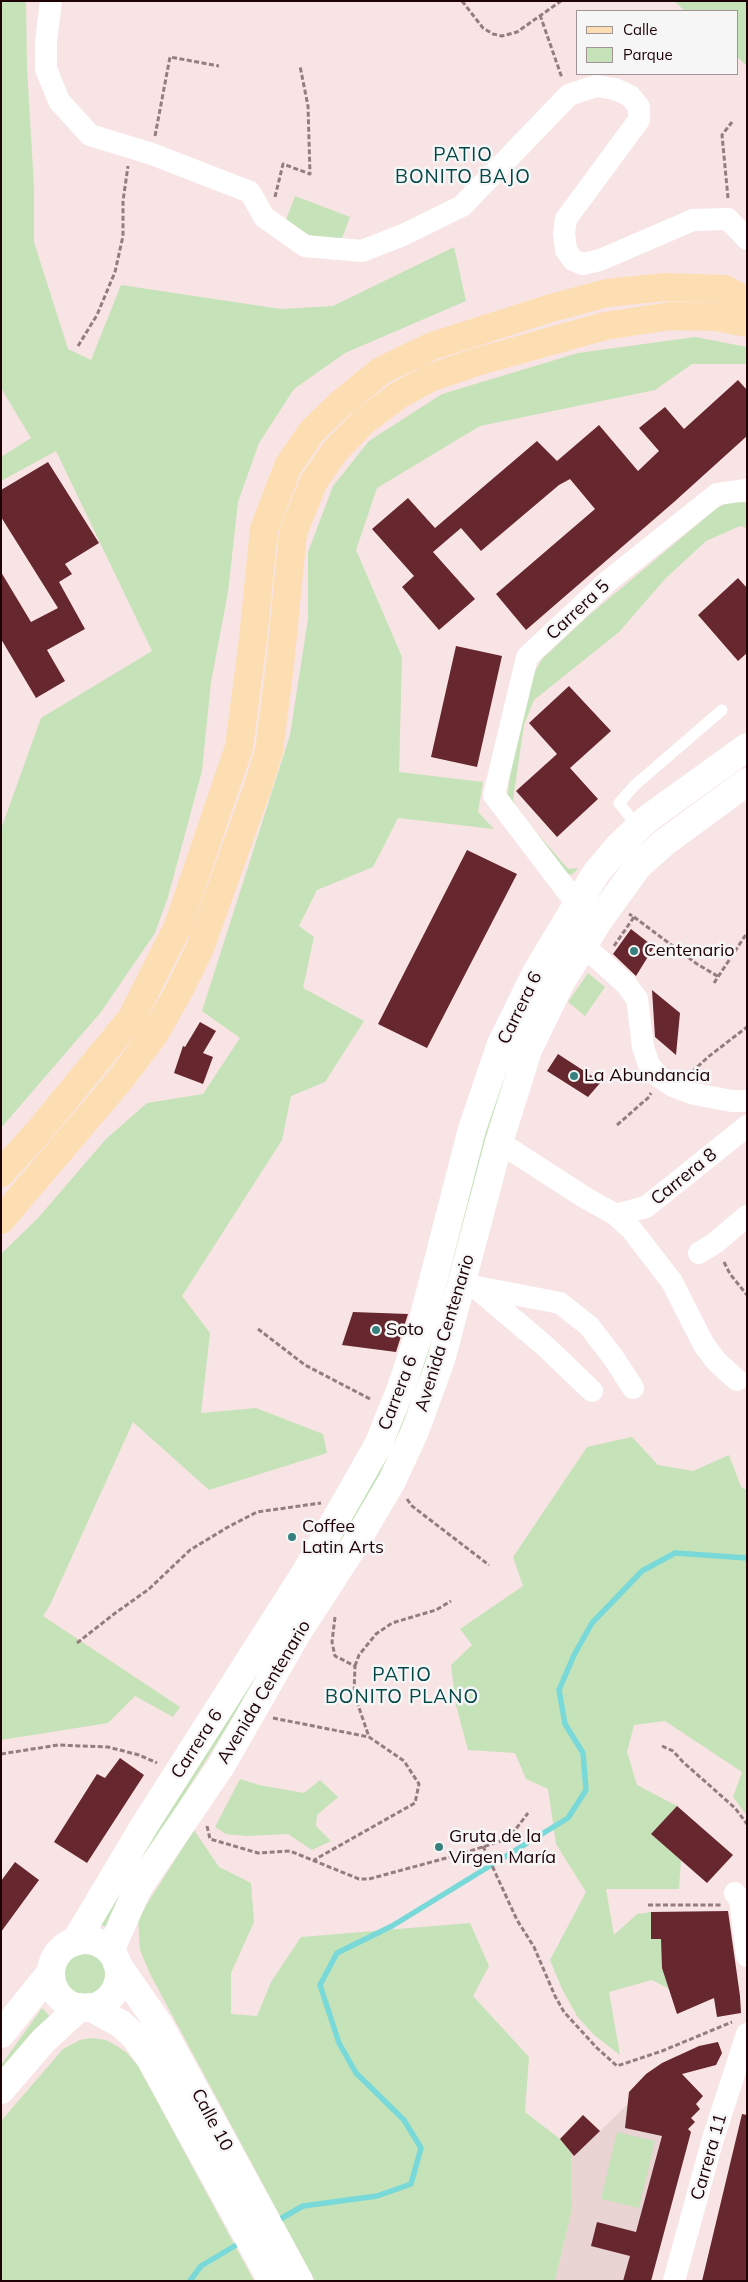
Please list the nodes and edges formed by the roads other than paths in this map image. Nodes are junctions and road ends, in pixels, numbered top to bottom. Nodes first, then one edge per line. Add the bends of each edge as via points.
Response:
1 (51, 1) edge
2 (747, 239) edge
3 (747, 301) edge
4 (747, 323) edge
5 (747, 490) edge
6 (722, 710) dead end
7 (747, 747) edge
8 (747, 782) edge
9 (638, 827) junction
10 (577, 904) junction
11 (599, 920) junction
12 (583, 945) junction
13 (747, 1101) edge
14 (747, 1126) edge
15 (499, 1142) junction
16 (1, 1173) edge
17 (616, 1215) junction
18 (747, 1216) edge
19 (1, 1220) edge
20 (707, 1248) road end
21 (469, 1284) junction
22 (737, 1380) dead end
23 (633, 1388) dead end
24 (592, 1391) dead end
25 (737, 1896) road end
26 (75, 1942) junction
27 (747, 1956) edge
28 (114, 1958) junction
29 (51, 1972) junction
30 (85, 2007) junction
31 (741, 2028) edge
32 (1, 2034) edge
33 (1, 2090) edge
34 (216, 2154) junction
35 (272, 2281) edge
36 (299, 2281) edge
37 (674, 2281) edge

1 - 2 street via 46,69 59,101 90,135 250,192 264,218 305,246 362,251 462,206 569,95 596,86 630,96 638,106 639,120 566,219 566,250 573,260 583,264 600,260 693,220 728,219
3 - 16 main road via 724,289 665,287 607,293 550,308 432,346 382,370 312,431 288,466 264,528 239,747 178,926 130,1019
4 - 19 main road via 716,317 670,316 605,326 476,362 430,378 400,395 364,421 335,451 314,481 293,533 268,751 200,948 154,1035
5 - 10 street, Carrera 5 via 717,494 608,581 526,657 494,795
6 - 9 lane via 619,802
7 - 9 main road, Carrera 6
8 - 11 main road, Avenida Centenario via 638,866
9 - 10 main road, Carrera 6 via 596,872
10 - 11 street
10 - 26 main road, Carrera 6 via 537,971 501,1044 472,1129 420,1331 378,1445 307,1570 111,1879
11 - 12 main road, Avenida Centenario
12 - 13 street via 626,984 637,999 643,1047 649,1065 658,1076 694,1094
12 - 15 main road, Avenida Centenario via 528,1050
14 - 17 street, Carrera 8 via 646,1207
15 - 17 street via 584,1198
15 - 21 main road, Avenida Centenario
17 - 22 street via 632,1230 672,1282 704,1346
18 - 20 street
21 - 23 street via 560,1303 589,1326
21 - 24 street via 545,1346
21 - 28 main road, Avenida Centenario via 415,1431 392,1481 220,1766 138,1888
25 - 27 street
26 - 28 main road via 94,1941
26 - 29 main road via 58,1953
28 - 30 main road via 118,1983 114,1992 108,1999
28 - 34 main road, Calle 10 via 160,2026
29 - 30 main road via 56,1991 70,2004
29 - 32 main road
30 - 33 main road via 42,2041
30 - 34 main road, Calle 10 via 121,2024 135,2037
31 - 37 street, Carrera 11
34 - 35 main road, Calle 10
34 - 36 main road, Calle 10

